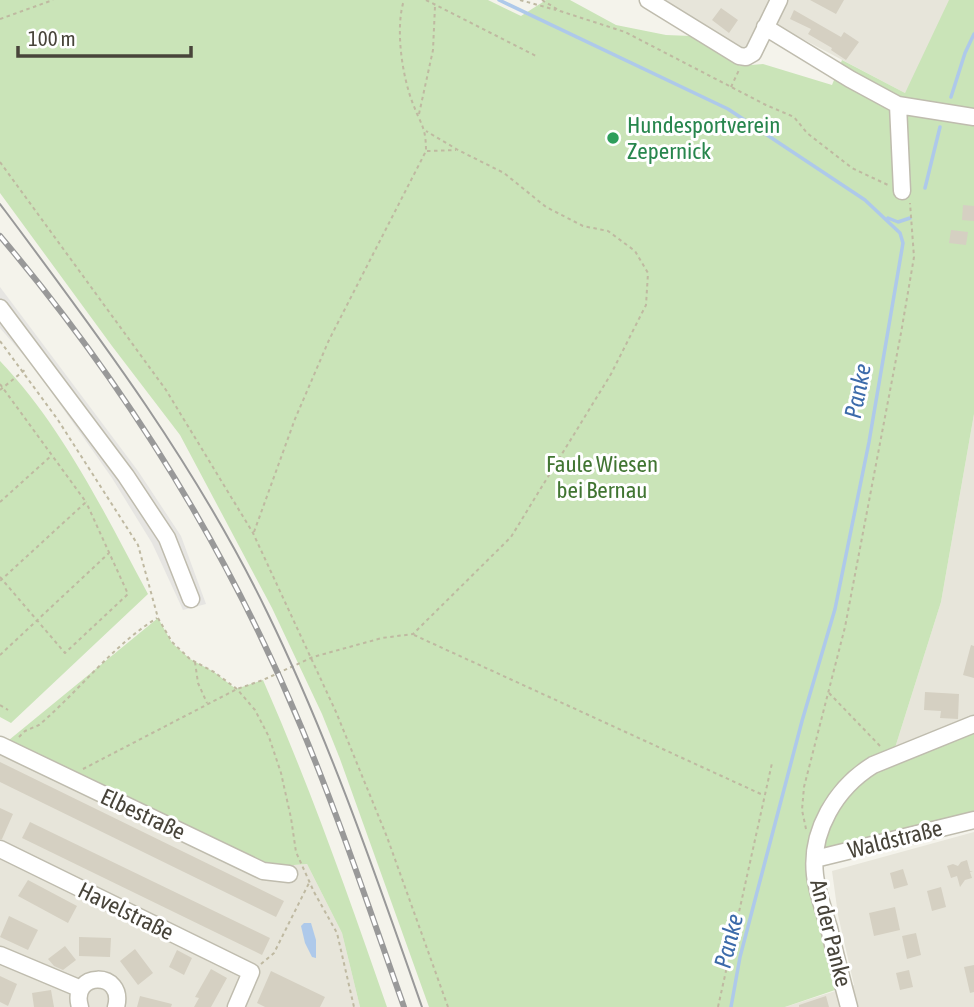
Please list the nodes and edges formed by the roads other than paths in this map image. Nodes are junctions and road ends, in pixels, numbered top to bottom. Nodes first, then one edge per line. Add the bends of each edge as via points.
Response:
1 (648, 0) edge
2 (779, 0) edge
3 (765, 27) junction
4 (898, 105) junction
5 (974, 117) edge
6 (902, 191) road end
7 (0, 308) edge
8 (191, 599) dead end
9 (974, 724) edge
10 (4, 746) edge
11 (974, 820) edge
12 (0, 849) edge
13 (816, 856) junction
14 (289, 874) dead end
15 (0, 955) edge
16 (80, 989) junction
17 (80, 1007) edge
18 (116, 1007) edge
19 (236, 1007) edge
20 (849, 1007) edge

1 - 3 street via 739,56 753,53
2 - 3 street
3 - 4 street
4 - 5 street
4 - 6 street
7 - 8 street via 167,538
9 - 13 street via 859,774 825,818
10 - 14 street, Elbestraße via 262,871
11 - 13 street, Waldstraße
12 - 19 street, Havelstraße via 251,972
13 - 20 street, An der Panke via 815,875
15 - 16 street
16 - 17 street
16 - 18 street via 91,980 104,980 115,989

